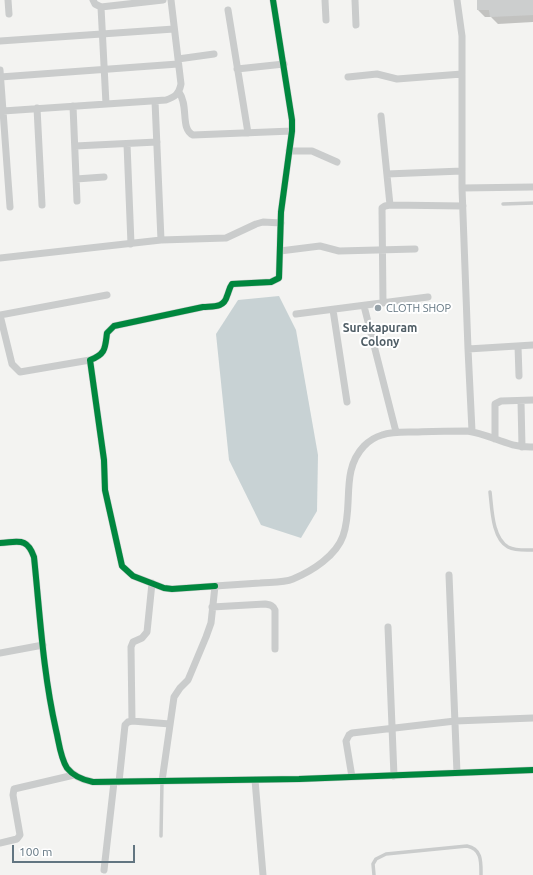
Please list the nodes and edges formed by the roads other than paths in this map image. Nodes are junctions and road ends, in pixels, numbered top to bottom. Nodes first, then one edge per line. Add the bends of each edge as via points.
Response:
1 (8, 0) edge
2 (93, 0) edge
3 (163, 0) edge
4 (171, 0) edge
5 (273, 0) edge
6 (325, 0) edge
7 (355, 0) edge
8 (458, 0) edge
9 (127, 2) edge
10 (101, 8) junction
11 (228, 10) dead end
12 (9, 14) dead end
13 (326, 20) dead end
14 (356, 25) dead end
15 (174, 29) junction
16 (102, 34) junction
17 (0, 42) edge
18 (214, 54) dead end
19 (178, 61) junction
20 (284, 64) junction
21 (104, 69) junction
22 (237, 69) junction
23 (0, 70) edge
24 (462, 74) junction
25 (0, 77) edge
26 (348, 77) dead end
27 (179, 92) junction
28 (155, 101) junction
29 (106, 104) junction
30 (73, 106) junction
31 (37, 108) junction
32 (3, 111) junction
33 (381, 116) dead end
34 (292, 131) junction
35 (248, 133) junction
36 (157, 142) junction
37 (127, 144) junction
38 (75, 146) junction
39 (290, 151) junction
40 (337, 162) dead end
41 (462, 171) junction
42 (387, 174) junction
43 (104, 177) dead end
44 (76, 179) junction
45 (533, 187) edge
46 (462, 188) junction
47 (77, 201) dead end
48 (533, 203) edge
49 (390, 204) junction
50 (503, 204) dead end
51 (42, 205) dead end
52 (463, 206) junction
53 (10, 207) dead end
54 (281, 223) junction
55 (161, 240) junction
56 (131, 244) junction
57 (415, 249) dead end
58 (382, 250) junction
59 (280, 251) junction
60 (0, 258) edge
61 (107, 295) dead end
62 (428, 297) dead end
63 (383, 303) junction
64 (364, 306) junction
65 (333, 310) junction
66 (296, 314) dead end
67 (0, 315) edge
68 (533, 345) edge
69 (518, 346) junction
70 (468, 349) junction
71 (90, 360) junction
72 (519, 376) dead end
73 (533, 400) edge
74 (521, 401) junction
75 (347, 402) dead end
76 (472, 431) junction
77 (396, 432) junction
78 (495, 439) junction
79 (533, 446) edge
80 (522, 447) junction
81 (490, 492) dead end
82 (0, 543) edge
83 (533, 550) edge
84 (449, 575) dead end
85 (152, 583) junction
86 (215, 586) junction
87 (212, 607) junction
88 (388, 628) dead end
89 (43, 645) junction
90 (275, 648) dead end
91 (0, 653) edge
92 (533, 718) edge
93 (132, 721) junction
94 (455, 721) junction
95 (170, 724) junction
96 (392, 729) junction
97 (533, 770) edge
98 (457, 773) junction
99 (74, 775) junction
100 (394, 776) junction
101 (352, 777) junction
102 (256, 780) junction
103 (162, 781) junction
104 (117, 782) junction
105 (161, 836) dead end
106 (0, 843) edge
107 (104, 870) dead end
108 (263, 875) edge
109 (374, 875) edge
110 (481, 875) edge

1 - 12 street
2 - 10 street
3 - 9 street
4 - 15 street
5 - 20 street
6 - 13 street
7 - 14 street
8 - 24 street via 462,36
9 - 10 street
10 - 16 street
11 - 22 street
15 - 16 street
15 - 19 street
16 - 17 street
16 - 21 street
18 - 19 street
19 - 21 street
19 - 27 street via 181,84
20 - 22 street
20 - 34 street via 291,104
21 - 25 street
21 - 29 street
22 - 35 street
23 - 25 street
24 - 26 street via 398,79 377,74
24 - 41 street
25 - 32 street
27 - 28 street via 174,97
27 - 35 street via 184,103 188,133
28 - 29 street
28 - 36 street
29 - 30 street
30 - 31 street
30 - 38 street
31 - 32 street
31 - 51 street
32 - 53 street
33 - 42 street
34 - 35 street
34 - 39 street
36 - 37 street
36 - 55 street
37 - 38 street
37 - 56 street
38 - 44 street
39 - 40 street via 312,151
39 - 54 street
41 - 42 street
41 - 46 street
42 - 49 street
43 - 44 street
44 - 47 street
45 - 46 street
46 - 52 street
48 - 50 lane
49 - 52 street
49 - 58 street via 382,208
52 - 70 street
54 - 55 street via 263,222 226,238
54 - 59 street
55 - 56 street
56 - 60 street
57 - 58 street
58 - 59 street via 339,251 320,246
58 - 63 street
59 - 71 street via 280,275 276,281 232,284 227,298 218,306 114,326 107,333 103,353
61 - 67 street
62 - 63 street
63 - 64 street
64 - 65 street
64 - 77 street
65 - 66 street
65 - 75 street
67 - 71 street via 12,364 20,372
68 - 69 street
69 - 70 street
69 - 72 street
70 - 76 street
71 - 85 street via 103,452 105,490 122,566 133,576
73 - 74 street
74 - 78 street via 501,401 496,404
74 - 80 street
76 - 77 street
76 - 78 street
77 - 86 street via 381,435 370,441 354,460 349,477 343,537 328,557 292,579
78 - 80 street
79 - 80 street
81 - 83 lane via 496,533 501,540 508,547
82 - 89 street via 18,542 31,548
84 - 94 street
85 - 86 street via 172,589
85 - 93 street via 147,632 142,638 132,642 131,647
86 - 87 street
87 - 90 street via 270,604 275,610
87 - 95 street via 208,630 191,675 174,697
88 - 96 street
89 - 91 street
89 - 99 street via 49,700 62,756 67,768
92 - 94 street
93 - 95 street
93 - 104 street via 125,725
94 - 96 street
94 - 98 street
95 - 103 street
96 - 100 street
96 - 101 street via 349,735 346,741
97 - 98 street
98 - 100 street
99 - 104 street via 88,781
99 - 106 street via 14,790 20,835 17,839
100 - 101 street
101 - 102 street
102 - 103 street
102 - 108 street
103 - 104 street
103 - 105 lane
104 - 107 street
109 - 110 lane via 373,864 376,859 386,854 467,846 478,851

